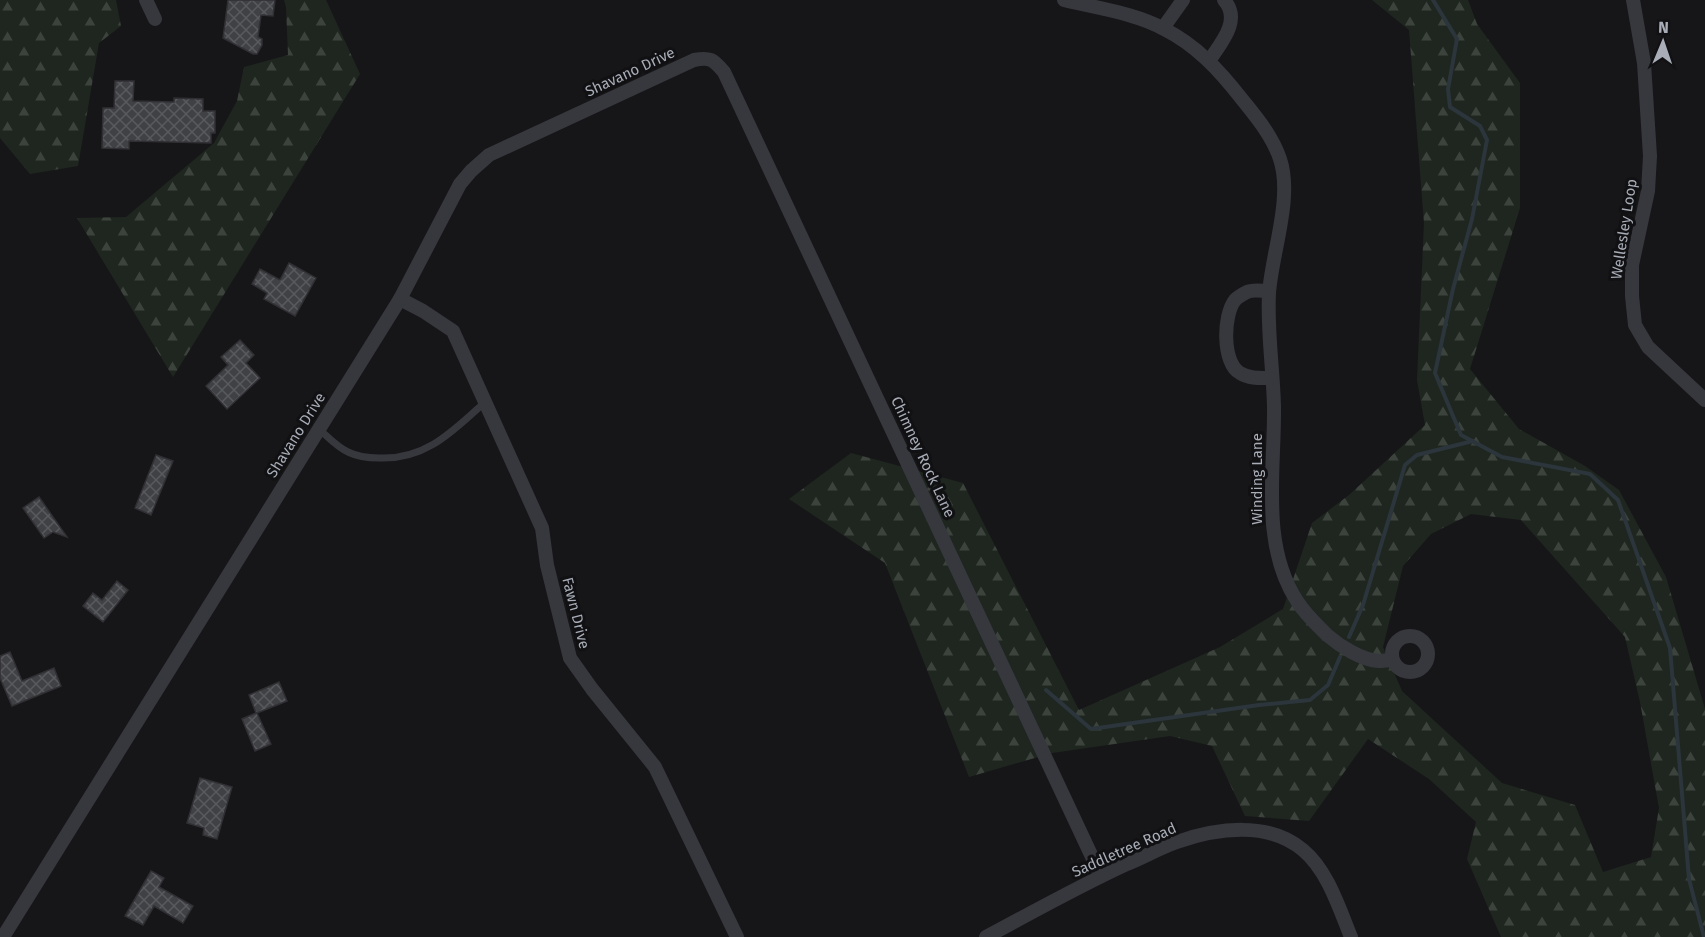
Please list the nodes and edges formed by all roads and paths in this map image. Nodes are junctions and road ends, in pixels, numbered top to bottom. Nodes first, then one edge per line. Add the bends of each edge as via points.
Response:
1 (146, 0) edge
2 (1064, 0) edge
3 (1183, 0) edge
4 (1224, 0) edge
5 (1633, 0) edge
6 (155, 19) dead end
7 (1163, 28) junction
8 (707, 58) joint
9 (1209, 61) junction
10 (1269, 291) junction
11 (400, 299) junction
12 (1272, 378) junction
13 (1705, 400) edge
14 (485, 402) junction
15 (319, 429) junction
16 (1392, 660) dead end
17 (1101, 876) junction
18 (3, 937) edge
19 (737, 937) edge
20 (986, 937) edge
21 (1351, 937) edge

1 - 6 street
2 - 7 street, Winding Lane
3 - 7 street
4 - 9 street via 1231,14 1230,30
5 - 13 street, Wellesley Loop via 1644,63 1650,156 1648,191 1632,265 1635,325 1648,347
7 - 9 street, Winding Lane
8 - 11 street, Shavano Drive via 694,60 489,155 460,184
8 - 17 street, Chimney Rock Lane via 724,72
9 - 10 street, Winding Lane via 1270,136 1280,160 1283,201
10 - 12 street, Winding Lane
10 - 12 street via 1248,291 1235,300 1228,314 1226,336 1228,356 1238,372 1253,378
11 - 14 street, Fawn Drive via 453,331
11 - 15 street, Shavano Drive
12 - 16 street, Winding Lane via 1272,518 1278,555 1291,591 1311,620 1335,641 1364,658
14 - 15 lane via 428,449 388,459 348,452
14 - 19 street, Fawn Drive via 542,528 570,658 655,767
15 - 18 street, Shavano Drive
17 - 20 street, Saddletree Road
17 - 21 street, Saddletree Road via 1176,842 1205,834 1264,831 1304,850 1319,867

